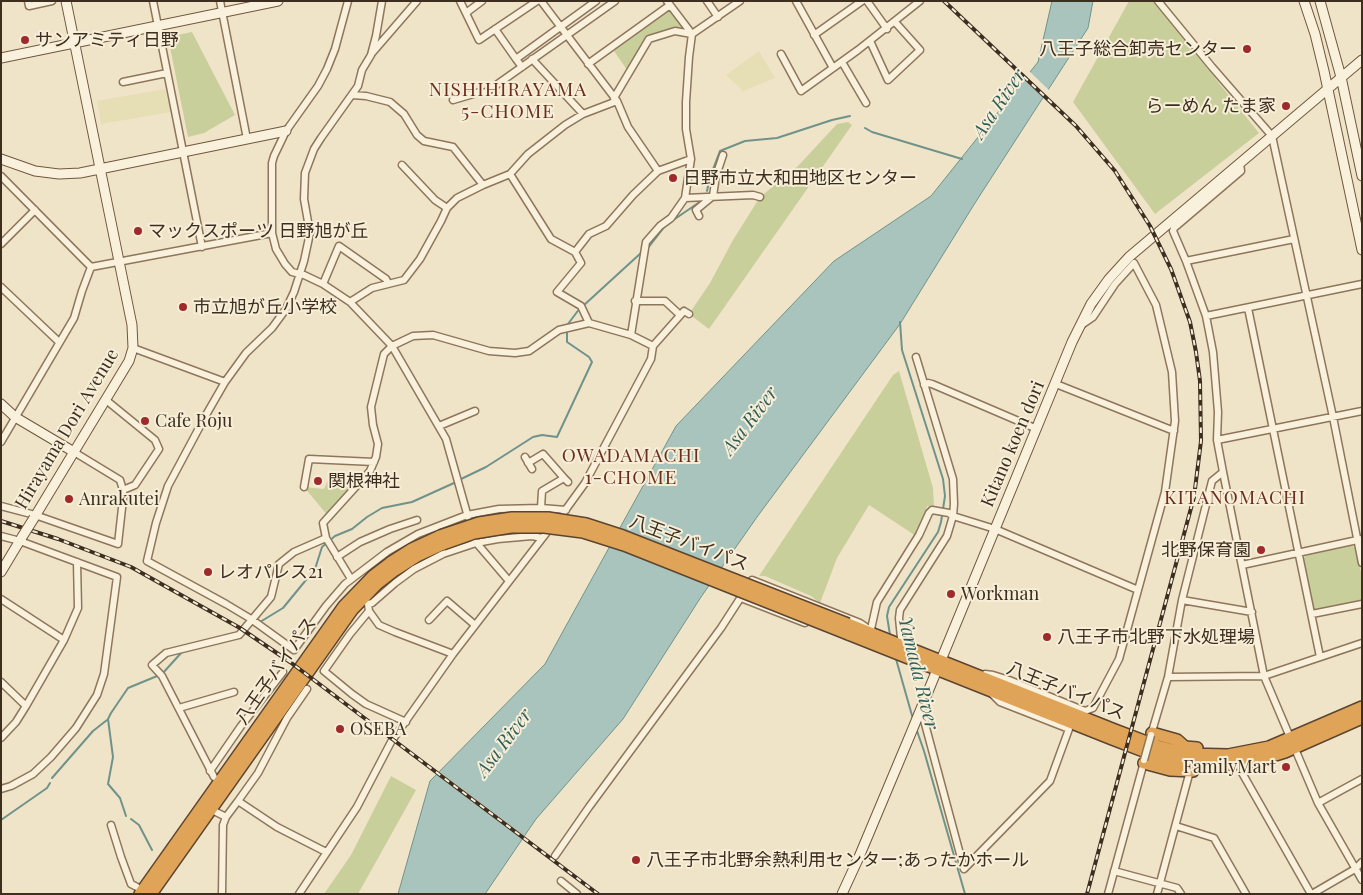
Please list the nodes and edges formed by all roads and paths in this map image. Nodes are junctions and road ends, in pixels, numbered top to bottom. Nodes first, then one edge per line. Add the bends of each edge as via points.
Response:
1 (28, 1) edge
2 (52, 1) edge
3 (66, 1) edge
4 (153, 1) edge
5 (220, 1) edge
6 (278, 1) edge
7 (348, 1) edge
8 (382, 1) edge
9 (417, 1) edge
10 (460, 1) edge
11 (482, 1) edge
12 (537, 1) edge
13 (541, 1) edge
14 (596, 1) edge
15 (615, 1) edge
16 (707, 1) edge
17 (740, 1) edge
18 (862, 1) edge
19 (867, 1) edge
20 (920, 1) edge
21 (1158, 1) edge
22 (1320, 1) edge
23 (798, 2) edge
24 (1307, 2) edge
25 (668, 3) edge
26 (222, 12) junction
27 (466, 13) junction
28 (718, 17) junction
29 (895, 22) junction
30 (158, 26) junction
31 (560, 27) junction
32 (495, 29) junction
33 (887, 29) junction
34 (692, 34) junction
35 (814, 35) junction
36 (567, 36) junction
37 (870, 41) junction
38 (75, 42) junction
39 (1334, 50) junction
40 (1319, 52) junction
41 (781, 54) dead end
42 (370, 55) junction
43 (2, 57) edge
44 (516, 59) junction
45 (532, 59) junction
46 (1362, 60) edge
47 (842, 62) junction
48 (588, 64) junction
49 (522, 67) junction
50 (833, 68) junction
51 (167, 73) junction
52 (1341, 77) junction
53 (123, 82) dead end
54 (1328, 88) junction
55 (352, 95) junction
56 (615, 99) junction
57 (453, 100) dead end
58 (866, 103) dead end
59 (583, 114) junction
60 (1348, 114) junction
61 (1334, 117) junction
62 (286, 131) junction
63 (1272, 136) junction
64 (247, 139) junction
65 (183, 152) junction
66 (723, 155) dead end
67 (691, 159) junction
68 (1, 160) edge
69 (1240, 163) junction
70 (402, 165) dead end
71 (100, 170) junction
72 (658, 170) junction
73 (510, 174) junction
74 (1, 176) edge
75 (1362, 176) edge
76 (483, 185) junction
77 (714, 196) junction
78 (760, 197) dead end
79 (685, 198) junction
80 (447, 208) junction
81 (35, 210) junction
82 (699, 216) dead end
83 (272, 233) junction
84 (1294, 239) junction
85 (1, 244) edge
86 (202, 247) junction
87 (1362, 250) edge
88 (575, 252) junction
89 (1186, 261) junction
90 (119, 263) junction
91 (91, 267) junction
92 (300, 276) junction
93 (388, 283) junction
94 (323, 284) junction
95 (1362, 284) edge
96 (1, 287) edge
97 (1306, 295) junction
98 (636, 301) junction
99 (350, 302) junction
100 (1248, 308) junction
101 (688, 314) dead end
102 (680, 316) junction
103 (1206, 316) junction
104 (589, 323) junction
105 (1079, 326) junction
106 (631, 335) junction
107 (59, 342) junction
108 (392, 346) junction
109 (653, 346) junction
110 (133, 348) junction
111 (916, 357) dead end
112 (225, 382) junction
113 (1056, 384) junction
114 (924, 385) junction
115 (106, 400) junction
116 (1, 404) edge
117 (475, 411) dead end
118 (1362, 411) edge
119 (15, 417) junction
120 (1333, 417) junction
121 (439, 426) junction
122 (1037, 428) junction
123 (1273, 428) junction
124 (1174, 432) junction
125 (1217, 440) junction
126 (1, 442) edge
127 (74, 452) junction
128 (374, 462) junction
129 (528, 463) dead end
130 (1223, 472) junction
131 (304, 487) dead end
132 (123, 490) junction
133 (1, 506) edge
134 (541, 508) junction
135 (566, 510) junction
136 (467, 515) junction
137 (951, 515) junction
138 (34, 516) junction
139 (417, 520) dead end
140 (994, 529) junction
141 (1, 536) edge
142 (326, 538) junction
143 (542, 538) junction
144 (21, 539) junction
145 (1359, 539) edge
146 (441, 540) junction
147 (476, 543) junction
148 (431, 549) junction
149 (1298, 552) junction
150 (337, 557) junction
151 (77, 562) junction
152 (1362, 563) edge
153 (1242, 565) junction
154 (1, 572) edge
155 (351, 579) junction
156 (509, 581) junction
157 (359, 589) junction
158 (1138, 590) junction
159 (741, 598) junction
160 (1, 599) edge
161 (1182, 600) junction
162 (1362, 604) edge
163 (368, 607) junction
164 (1252, 612) junction
165 (1312, 614) junction
166 (251, 619) junction
167 (429, 620) dead end
168 (476, 625) junction
169 (848, 629) junction
170 (875, 633) junction
171 (64, 640) junction
172 (898, 643) junction
173 (1362, 643) edge
174 (886, 650) junction
175 (453, 654) junction
176 (319, 655) junction
177 (1320, 657) junction
178 (939, 665) junction
179 (283, 672) dead end
180 (975, 674) junction
181 (1264, 676) junction
182 (1168, 677) junction
183 (2, 685) edge
184 (307, 689) dead end
185 (989, 691) junction
186 (234, 692) dead end
187 (282, 700) junction
188 (26, 706) junction
189 (1362, 707) edge
190 (179, 708) junction
191 (919, 713) junction
192 (1362, 718) edge
193 (406, 722) junction
194 (1152, 734) junction
195 (1, 738) edge
196 (1292, 744) junction
197 (1144, 762) junction
198 (1190, 771) junction
199 (1241, 771) junction
200 (212, 774) junction
201 (1362, 779) edge
202 (1, 789) edge
203 (238, 801) junction
204 (1318, 804) junction
205 (221, 815) junction
206 (111, 825) dead end
207 (1176, 826) junction
208 (326, 852) junction
209 (555, 856) dead end
210 (1362, 862) edge
211 (1355, 869) junction
212 (1114, 871) junction
213 (1362, 880) edge
214 (561, 881) dead end
215 (1160, 883) junction
216 (136, 891) edge
217 (151, 894) edge
218 (160, 894) edge
219 (222, 894) edge
220 (299, 894) edge
221 (577, 894) edge
222 (842, 894) edge
223 (1108, 894) edge
224 (1157, 894) edge
225 (1181, 894) edge
226 (1246, 894) edge
227 (1311, 894) edge

1 - 2 street via 29,6
3 - 38 street, Hirayama Dori Avenue
4 - 30 street
5 - 26 street
6 - 26 street
7 - 62 street via 327,69
8 - 42 street
9 - 42 street
10 - 27 street
11 - 27 street
12 - 32 street
13 - 31 street
14 - 31 street
15 - 36 street
16 - 28 street
17 - 28 street
18 - 35 street
19 - 33 street
20 - 29 street
21 - 63 street
22 - 39 street
23 - 35 street
24 - 40 street
25 - 34 street
25 - 48 street
26 - 30 street
26 - 64 street
27 - 32 street via 479,40
28 - 34 street
29 - 33 street
29 - 37 street via 920,50 888,80
30 - 38 street
30 - 51 street
31 - 36 street
31 - 44 street
32 - 44 street
33 - 37 street
34 - 56 street via 675,32 649,39
34 - 67 street via 686,102
35 - 50 street
36 - 45 street
36 - 48 street
37 - 47 street
38 - 43 street
38 - 71 street, Hirayama Dori Avenue
39 - 40 street via 1324,55
39 - 52 street
40 - 54 street
41 - 50 street via 801,91
42 - 55 street
44 - 49 street
45 - 49 street
45 - 59 street
46 - 52 street, Kitano koen dori
47 - 50 street
47 - 58 street
48 - 56 street
49 - 57 street via 485,93
51 - 53 street
51 - 65 street
52 - 54 street, Kitano koen dori
52 - 60 street
54 - 61 street
54 - 63 street, Kitano koen dori
55 - 76 street via 390,102 404,114 417,135 424,140 453,147
55 - 92 street via 314,149 305,173 304,199 310,233
56 - 59 street
56 - 72 street via 628,127
59 - 73 street via 528,154
60 - 61 street via 1342,111
60 - 75 street
61 - 87 street
62 - 64 street
62 - 83 street via 272,163
63 - 69 street, Kitano koen dori
63 - 84 street
64 - 65 street
65 - 71 street
65 - 86 street
66 - 77 street
67 - 72 street
67 - 79 street
68 - 71 street via 35,171 59,174
69 - 89 street via 1240,171 1174,228
69 - 105 street, Kitano koen dori via 1129,256 1095,298
70 - 80 street via 435,200
71 - 90 street, Hirayama Dori Avenue
72 - 88 street via 606,226 589,234
73 - 76 street
73 - 88 street via 551,239
74 - 81 street
76 - 80 street via 458,198
77 - 78 street
77 - 79 street
77 - 82 street via 696,210
79 - 98 street via 671,218 646,242
80 - 93 street via 412,271 404,280
81 - 85 street
81 - 91 street
83 - 86 street
83 - 92 street via 285,264
84 - 89 street
84 - 97 street
86 - 90 street
88 - 104 street via 581,262 557,292 581,306
89 - 103 street
90 - 91 street
90 - 110 street, Hirayama Dori Avenue
91 - 107 street via 74,318
92 - 94 street
92 - 112 street via 286,309
93 - 94 street via 339,246
93 - 99 street via 372,288
94 - 99 street
95 - 97 street
96 - 107 street
97 - 100 street
97 - 120 street
98 - 102 street via 665,301
98 - 106 street
99 - 108 street
100 - 103 street
100 - 123 street
101 - 102 street via 684,311
102 - 109 street
103 - 125 street via 1216,382
104 - 106 street
104 - 108 street via 559,330 529,351 489,351 433,335 413,336
105 - 113 street, Kitano koen dori
105 - 124 street via 1094,317 1115,284 1134,263 1156,306 1172,372
106 - 109 street
107 - 119 street
108 - 121 street
108 - 128 street via 384,354 371,407 378,444
109 - 135 street via 651,359 585,483
110 - 112 street
110 - 115 street, Hirayama Dori Avenue
111 - 114 street
112 - 166 street via 168,486 147,561
113 - 122 street, Kitano koen dori
113 - 124 street
114 - 122 street via 932,384
114 - 137 street via 953,479
115 - 127 street, Hirayama Dori Avenue
115 - 132 street via 154,440 159,449 136,485
116 - 119 street
117 - 121 street
118 - 120 street
119 - 126 street
119 - 127 street
120 - 123 street
120 - 145 street
121 - 136 street via 446,439
122 - 140 street, Kitano koen dori
123 - 125 street
123 - 149 street
124 - 158 street via 1165,492
125 - 130 street
127 - 132 street via 115,476
127 - 138 street, Hirayama Dori Avenue
128 - 131 street via 309,459
128 - 142 street via 359,485 325,519
129 - 134 street via 542,454 566,480 542,491
130 - 153 street
130 - 161 street via 1212,481
132 - 138 street via 118,544
133 - 138 street
134 - 135 street
134 - 136 street via 499,509
135 - 143 street
136 - 147 street
136 - 155 street via 407,540
137 - 140 street
137 - 170 street via 932,510 929,513 877,602
137 - 172 street via 947,536 900,610 901,638
138 - 144 street, Hirayama Dori Avenue, bridge
139 - 150 street via 360,542
140 - 158 street
140 - 178 street, Kitano koen dori
141 - 144 street
142 - 150 street
142 - 166 street via 294,552 279,564 272,597
143 - 147 street via 519,537
143 - 156 street
144 - 151 street
144 - 154 street, Hirayama Dori Avenue
145 - 149 street
145 - 152 street
146 - 148 highway, 八王子バイパス
146 - 157 highway, 八王子バイパス via 397,558
146 - 169 highway, 八王子バイパス, bridge via 511,527 554,527 583,532
147 - 156 street
147 - 163 street via 424,564
148 - 163 highway via 384,584 371,596
148 - 176 highway, 八王子バイパス via 403,564 377,584 352,610
149 - 153 street
149 - 165 street
150 - 155 street
151 - 171 street via 78,608
151 - 202 street via 116,577 104,674 97,695 76,728 51,757 33,774
153 - 164 street
155 - 157 highway
155 - 166 street via 326,606 294,650
156 - 168 street
157 - 187 highway, 八王子バイパス via 336,616
158 - 180 street via 1119,659 1093,708 1085,711 993,675
159 - 170 street via 752,580 860,623
159 - 174 street via 872,649
159 - 209 street
160 - 171 street
161 - 164 street
161 - 182 street
162 - 165 street
163 - 175 street via 379,625
163 - 176 highway via 358,609 334,642
163 - 193 street via 324,671 366,704
164 - 181 street
165 - 177 street
166 - 190 street via 238,634 166,653 152,665
167 - 168 street via 447,600
168 - 175 street
169 - 170 highway, 八王子バイパス
169 - 174 highway, 八王子バイパス
170 - 172 highway, 八王子バイパス
171 - 188 street
172 - 178 highway, 八王子バイパス
173 - 177 street
174 - 178 highway, 八王子バイパス
175 - 193 street
176 - 187 highway, 八王子バイパス
177 - 181 street
178 - 180 highway, 八王子バイパス
178 - 185 highway, 八王子バイパス
178 - 191 street, Kitano koen dori
179 - 200 street via 241,726
180 - 196 highway, 八王子バイパス via 1157,746 1181,752 1238,754
181 - 182 street
181 - 196 street
182 - 194 street
183 - 188 street
184 - 203 street
185 - 191 street via 1000,702 1069,729 1050,782 964,869
185 - 196 highway, 八王子バイパス via 1180,762 1239,764 1264,759
186 - 190 street
187 - 200 highway via 248,732
187 - 205 highway via 264,741
187 - 216 highway, 八王子バイパス
187 - 217 highway, 八王子バイパス
188 - 195 street
189 - 196 highway, 八王子バイパス
190 - 200 street
191 - 222 street, Kitano koen dori
192 - 196 highway, 八王子バイパス
193 - 208 street via 391,742 357,807
194 - 196 highway via 1199,749 1236,748 1279,738
194 - 197 street, bridge
196 - 199 highway via 1287,756
196 - 204 street
197 - 198 highway via 1170,770
197 - 212 street
198 - 199 highway
198 - 207 street
199 - 227 street
200 - 216 highway
201 - 204 street
203 - 205 street
203 - 208 street via 277,827
204 - 211 street
205 - 218 highway
205 - 219 street
206 - 216 street
207 - 215 street
207 - 226 street via 1214,838
208 - 220 street
210 - 211 street
211 - 213 street
211 - 227 street
212 - 215 street
212 - 223 street
214 - 221 street
215 - 224 street
215 - 225 street via 1177,888

